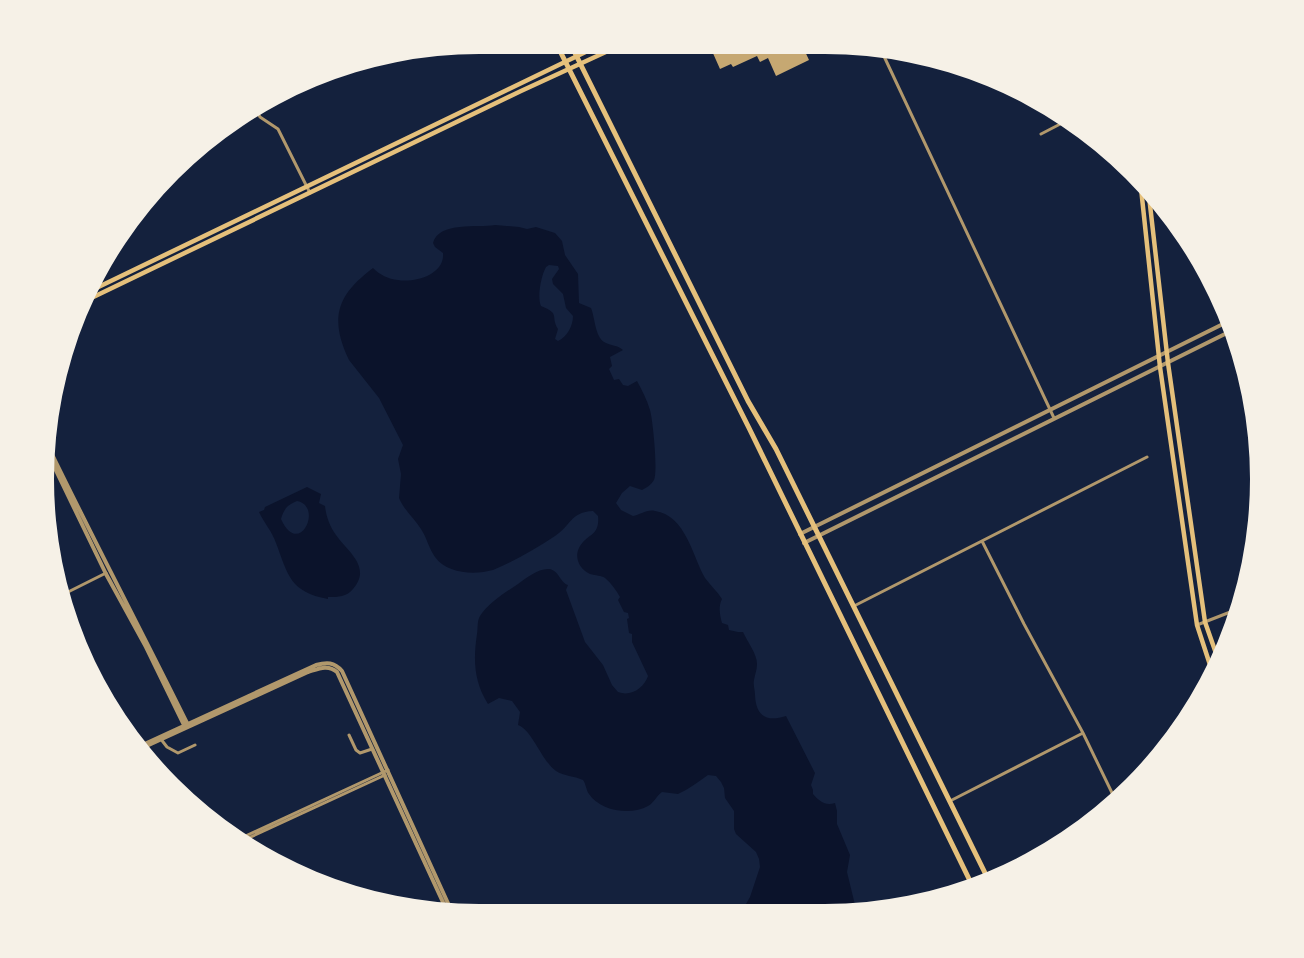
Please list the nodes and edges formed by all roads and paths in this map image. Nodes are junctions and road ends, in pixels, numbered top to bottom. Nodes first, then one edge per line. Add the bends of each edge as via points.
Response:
1 (562, 54) edge
2 (580, 54) edge
3 (602, 54) edge
4 (576, 56) junction
5 (885, 58) edge
6 (565, 61) junction
7 (580, 64) junction
8 (569, 69) junction
9 (259, 115) edge
10 (1060, 124) edge
11 (1041, 134) dead end
12 (306, 186) junction
13 (310, 193) junction
14 (1142, 195) edge
15 (1150, 205) edge
16 (101, 286) edge
17 (96, 296) edge
18 (1221, 325) edge
19 (1225, 335) edge
20 (1166, 352) junction
21 (1159, 356) junction
22 (1168, 363) junction
23 (1160, 367) junction
24 (1051, 410) junction
25 (1054, 418) junction
26 (1147, 457) dead end
27 (55, 460) edge
28 (54, 467) edge
29 (814, 528) junction
30 (800, 534) junction
31 (818, 537) junction
32 (982, 541) junction
33 (804, 543) junction
34 (108, 573) junction
35 (69, 592) edge
36 (853, 607) junction
37 (1229, 613) edge
38 (1206, 622) junction
39 (1197, 625) junction
40 (1215, 649) edge
41 (1209, 661) edge
42 (187, 727) junction
43 (1083, 733) junction
44 (349, 735) dead end
45 (161, 738) junction
46 (147, 744) edge
47 (195, 745) dead end
48 (375, 748) junction
49 (386, 772) junction
50 (1112, 793) edge
51 (949, 801) junction
52 (249, 836) edge
53 (985, 873) edge
54 (969, 879) edge
55 (443, 902) edge
56 (448, 903) edge

1 - 6 main road
2 - 4 main road
3 - 7 main road
4 - 6 main road
4 - 7 main road
5 - 24 street
6 - 8 main road
6 - 12 main road
7 - 8 main road
7 - 29 main road
8 - 13 main road
8 - 30 main road
9 - 12 street via 278,129
10 - 11 street
12 - 13 street
12 - 16 main road
13 - 17 main road
14 - 21 main road
15 - 20 main road
18 - 20 street
19 - 22 street
20 - 21 street
20 - 22 main road
21 - 23 main road
21 - 24 street
22 - 23 street
22 - 38 main road
23 - 25 street
23 - 39 main road
24 - 25 street
24 - 29 street
25 - 31 street
26 - 32 street
27 - 34 street
28 - 34 street
29 - 30 street
29 - 31 main road
30 - 33 main road
31 - 33 street
31 - 36 main road
32 - 36 street
32 - 43 street
33 - 54 main road
34 - 35 street
34 - 42 street via 149,645
36 - 51 main road
37 - 38 street
38 - 39 street
38 - 40 main road
39 - 41 main road
42 - 45 street
42 - 48 street via 308,672 331,665
43 - 50 street
43 - 51 street
44 - 48 street via 360,753
45 - 46 street
45 - 47 street via 167,747 178,753
48 - 49 street
49 - 52 street
49 - 55 street
49 - 56 street
51 - 53 main road

